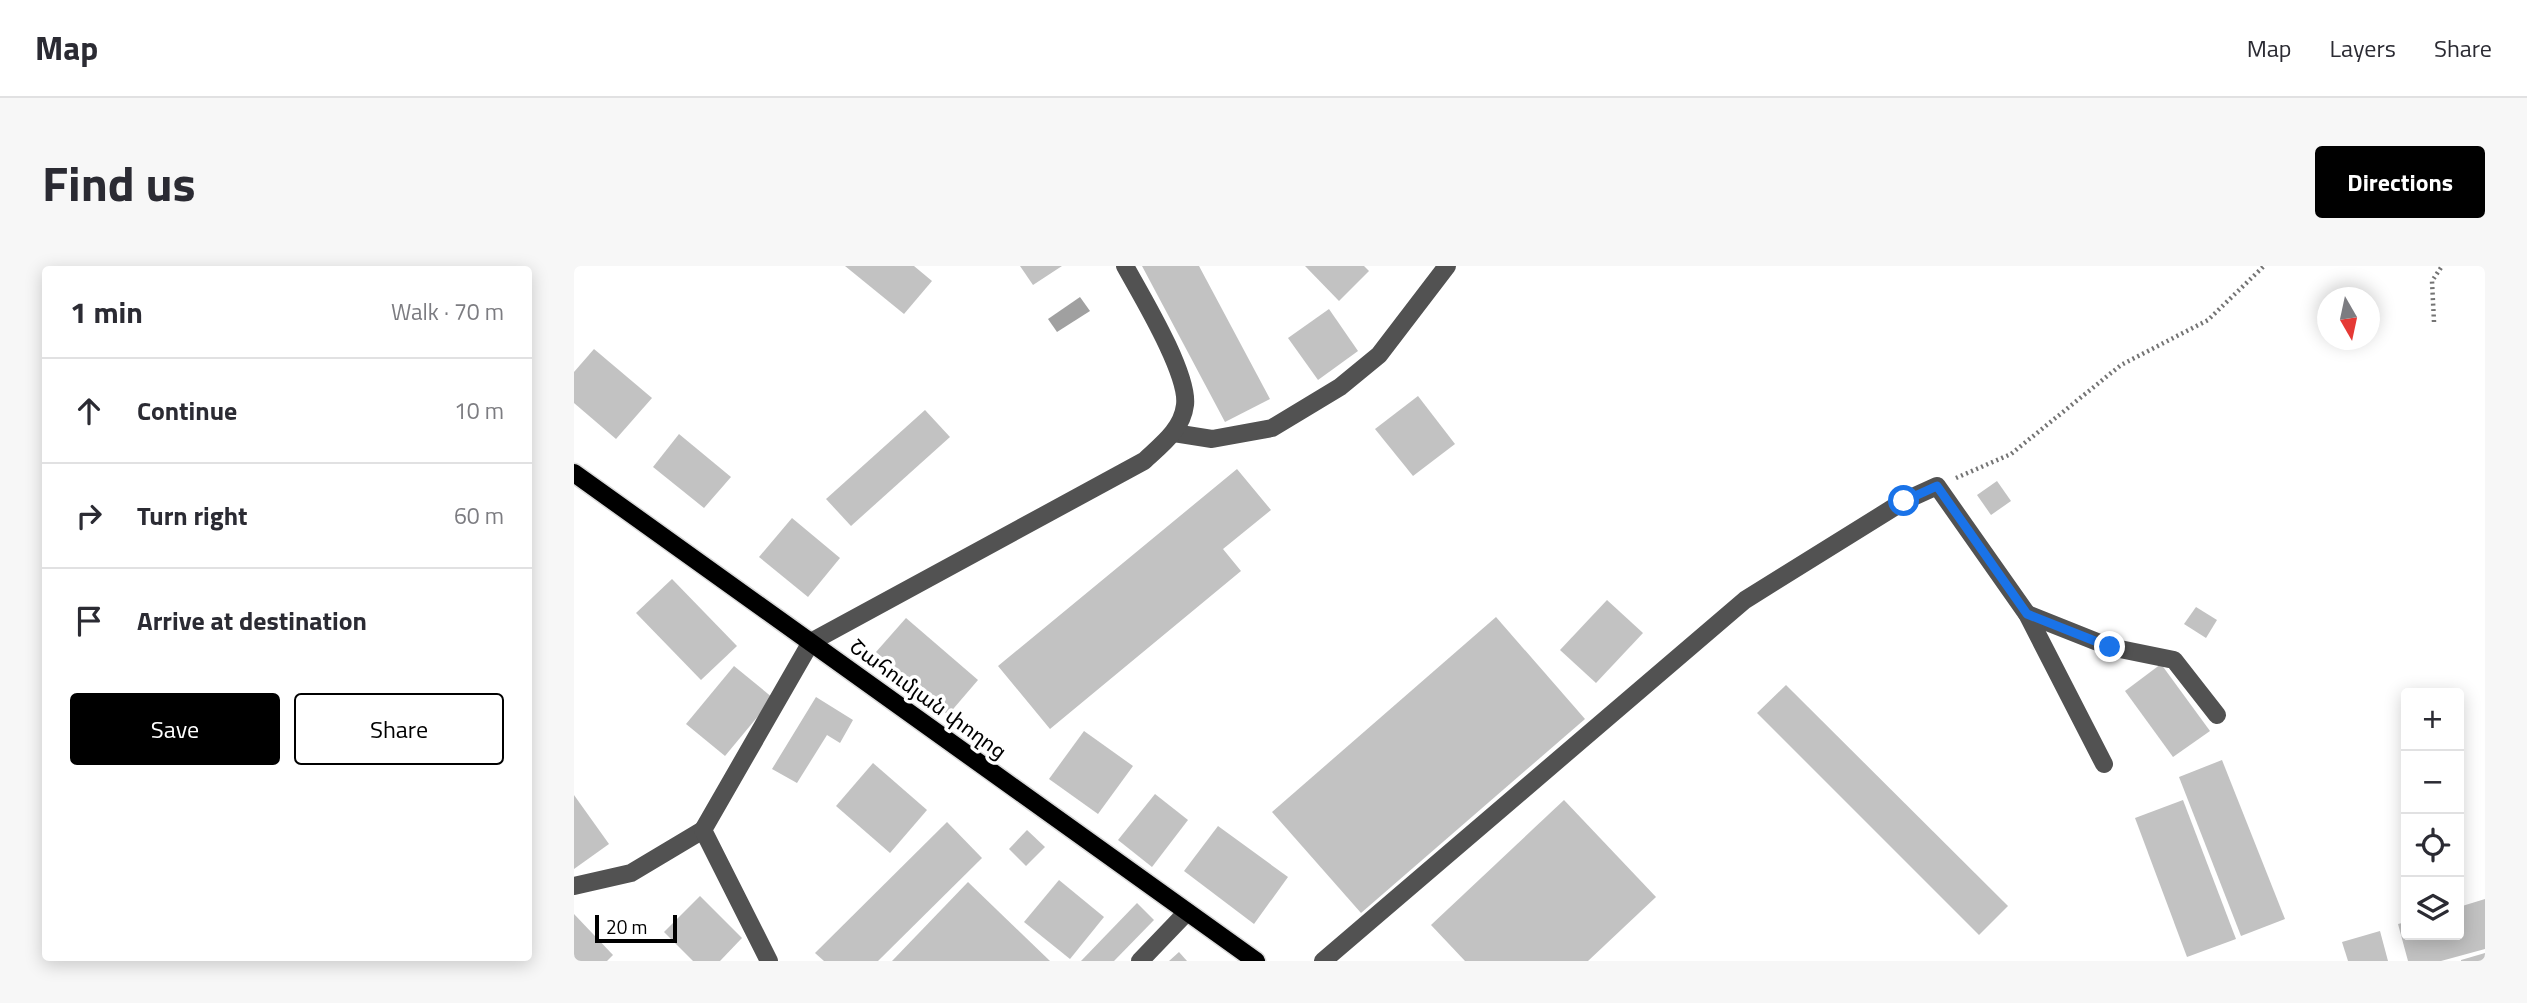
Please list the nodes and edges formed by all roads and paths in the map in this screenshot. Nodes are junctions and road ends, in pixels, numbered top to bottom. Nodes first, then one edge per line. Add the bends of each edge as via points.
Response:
1 (1125, 266) edge
2 (1447, 266) edge
3 (2264, 266) edge
4 (2442, 266) edge
5 (2434, 321) dead end
6 (1174, 433) junction
7 (574, 473) edge
8 (1937, 486) junction
9 (2027, 614) junction
10 (811, 642) junction
11 (2217, 715) dead end
12 (2104, 764) dead end
13 (703, 830) junction
14 (574, 886) edge
15 (1187, 912) junction
16 (769, 961) edge
17 (1140, 961) edge
18 (1256, 961) edge
19 (1323, 961) edge

1 - 6 street via 1176,365 1186,404
2 - 6 street via 1379,355 1340,387 1272,428 1212,439
3 - 8 path via 2208,320 2121,365 2011,454
4 - 5 path via 2432,281
6 - 10 street via 1144,461
7 - 10 main road, Շահումյան փողոց
8 - 9 street
8 - 19 street via 1904,501 1745,600
9 - 11 street via 2110,647 2174,660
9 - 12 street
10 - 13 street
10 - 15 main road, Շահումյան փողոց
13 - 14 street via 631,873
13 - 16 street
15 - 17 street
15 - 18 main road, Շահումյան փողոց

